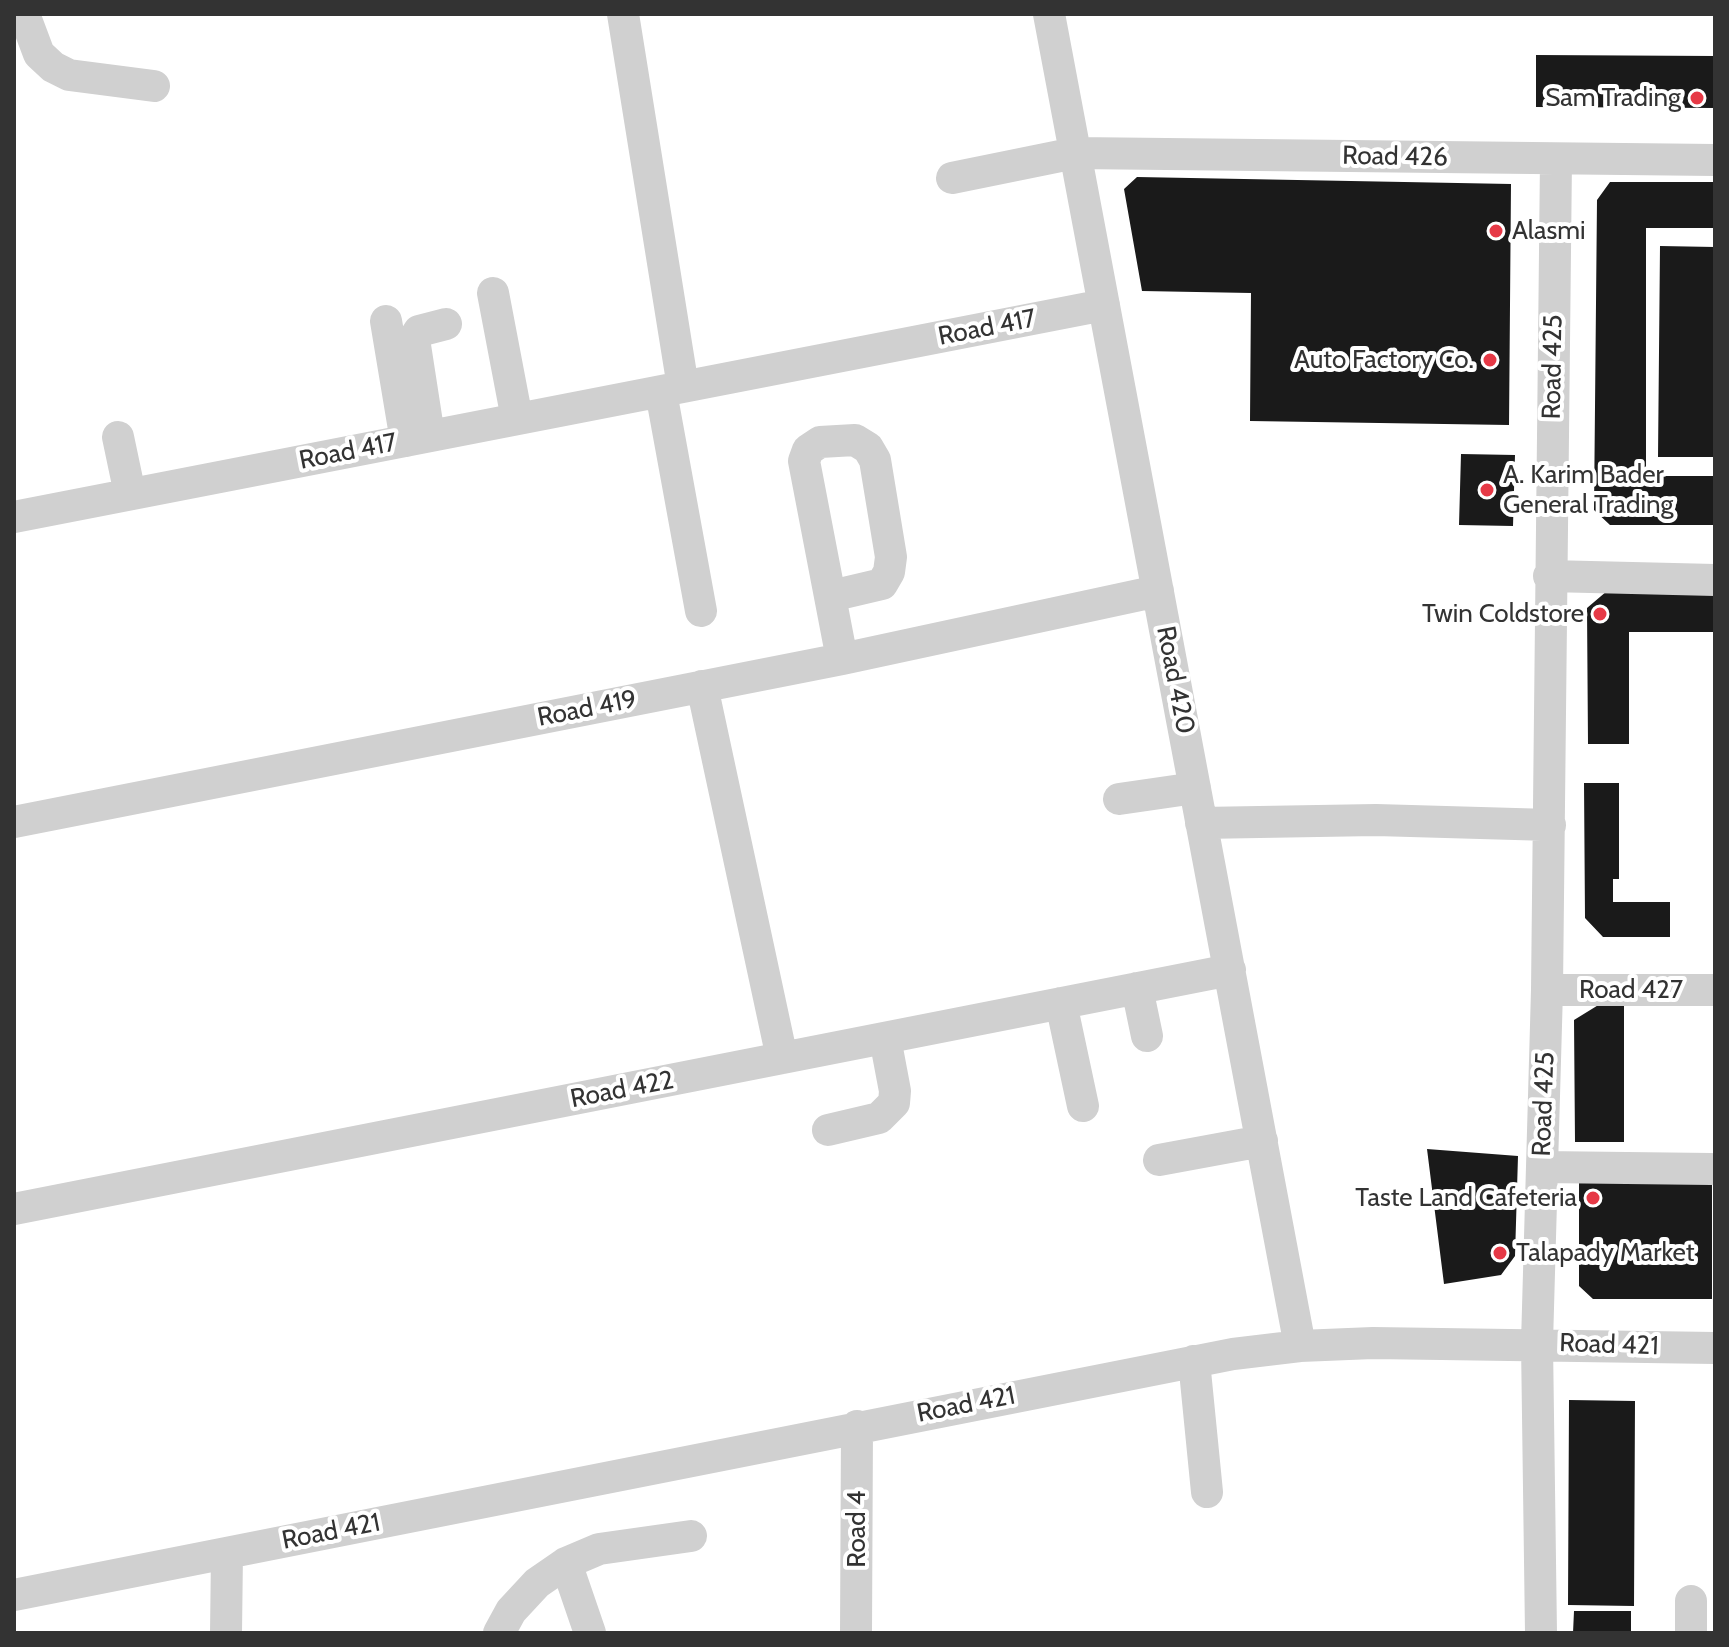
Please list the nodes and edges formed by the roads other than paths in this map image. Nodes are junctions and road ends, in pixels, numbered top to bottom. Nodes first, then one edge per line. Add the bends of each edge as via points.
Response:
1 (24, 14) edge
2 (623, 14) edge
3 (1049, 14) edge
4 (154, 86) dead end
5 (1075, 153) junction
6 (1556, 159) junction
7 (1715, 160) edge
8 (952, 178) dead end
9 (493, 293) dead end
10 (1104, 305) junction
11 (386, 321) dead end
12 (446, 324) dead end
13 (672, 389) junction
14 (517, 419) junction
15 (118, 437) dead end
16 (418, 438) junction
17 (130, 494) junction
18 (14, 517) edge
19 (1549, 576) junction
20 (1715, 580) edge
21 (1158, 591) junction
22 (831, 596) junction
23 (701, 611) dead end
24 (842, 659) junction
25 (702, 686) junction
26 (1195, 788) junction
27 (1119, 799) dead end
28 (14, 822) edge
29 (1201, 823) junction
30 (1550, 825) junction
31 (1230, 970) junction
32 (1137, 988) junction
33 (1547, 990) junction
34 (1715, 990) edge
35 (1061, 1003) junction
36 (1147, 1036) dead end
37 (885, 1038) junction
38 (782, 1058) junction
39 (1083, 1106) dead end
40 (828, 1130) dead end
41 (1262, 1141) junction
42 (1159, 1160) dead end
43 (1542, 1167) junction
44 (1711, 1169) dead end
45 (14, 1209) edge
46 (1537, 1343) junction
47 (1300, 1346) junction
48 (1715, 1348) edge
49 (1194, 1361) junction
50 (857, 1426) junction
51 (1207, 1492) dead end
52 (691, 1536) dead end
53 (227, 1553) junction
54 (566, 1563) junction
55 (14, 1595) edge
56 (226, 1633) edge
57 (499, 1633) edge
58 (590, 1633) edge
59 (856, 1633) edge
60 (1541, 1633) edge

1 - 4 street via 39,54 53,67 69,75
2 - 13 street
3 - 5 street, Road 420
5 - 6 street, Road 426
5 - 8 street, Road 426
5 - 10 street, Road 420
6 - 7 street, Road 426
6 - 19 street, Road 425
9 - 14 street
10 - 13 street, Road 417
10 - 21 street, Road 420
11 - 16 street
12 - 16 street via 419,331 414,339
13 - 14 street, Road 417
13 - 23 street
14 - 16 street, Road 417
15 - 17 street
16 - 17 street, Road 417
17 - 18 street, Road 417
19 - 20 street
19 - 30 street, Road 425
21 - 24 street, Road 419
21 - 26 street, Road 420
22 - 22 street via 882,584 889,572 875,460 855,440 820,442 808,450 804,461
22 - 24 street
24 - 25 street, Road 419
25 - 28 street, Road 419
25 - 38 street
26 - 27 street
26 - 29 street, Road 420
29 - 30 street via 1376,820
29 - 31 street, Road 420
30 - 33 street, Road 425
31 - 32 street, Road 422
31 - 41 street, Road 420
32 - 35 street, Road 422
32 - 36 street
33 - 34 street, Road 427
33 - 43 street, Road 425
35 - 37 street, Road 422
35 - 39 street
37 - 38 street, Road 422
37 - 40 street via 894,1103 879,1118
38 - 45 street, Road 422
41 - 42 street
41 - 47 street, Road 420
43 - 44 street
43 - 46 street, Road 425
46 - 47 street, Road 421
46 - 48 street, Road 421
46 - 60 street, Road 425
47 - 49 street, Road 421
49 - 50 street, Road 421
49 - 51 street
50 - 53 street, Road 421
50 - 59 street, Road 4
52 - 54 street via 599,1549
53 - 55 street, Road 421
53 - 56 street
54 - 57 street via 537,1583
54 - 58 street

